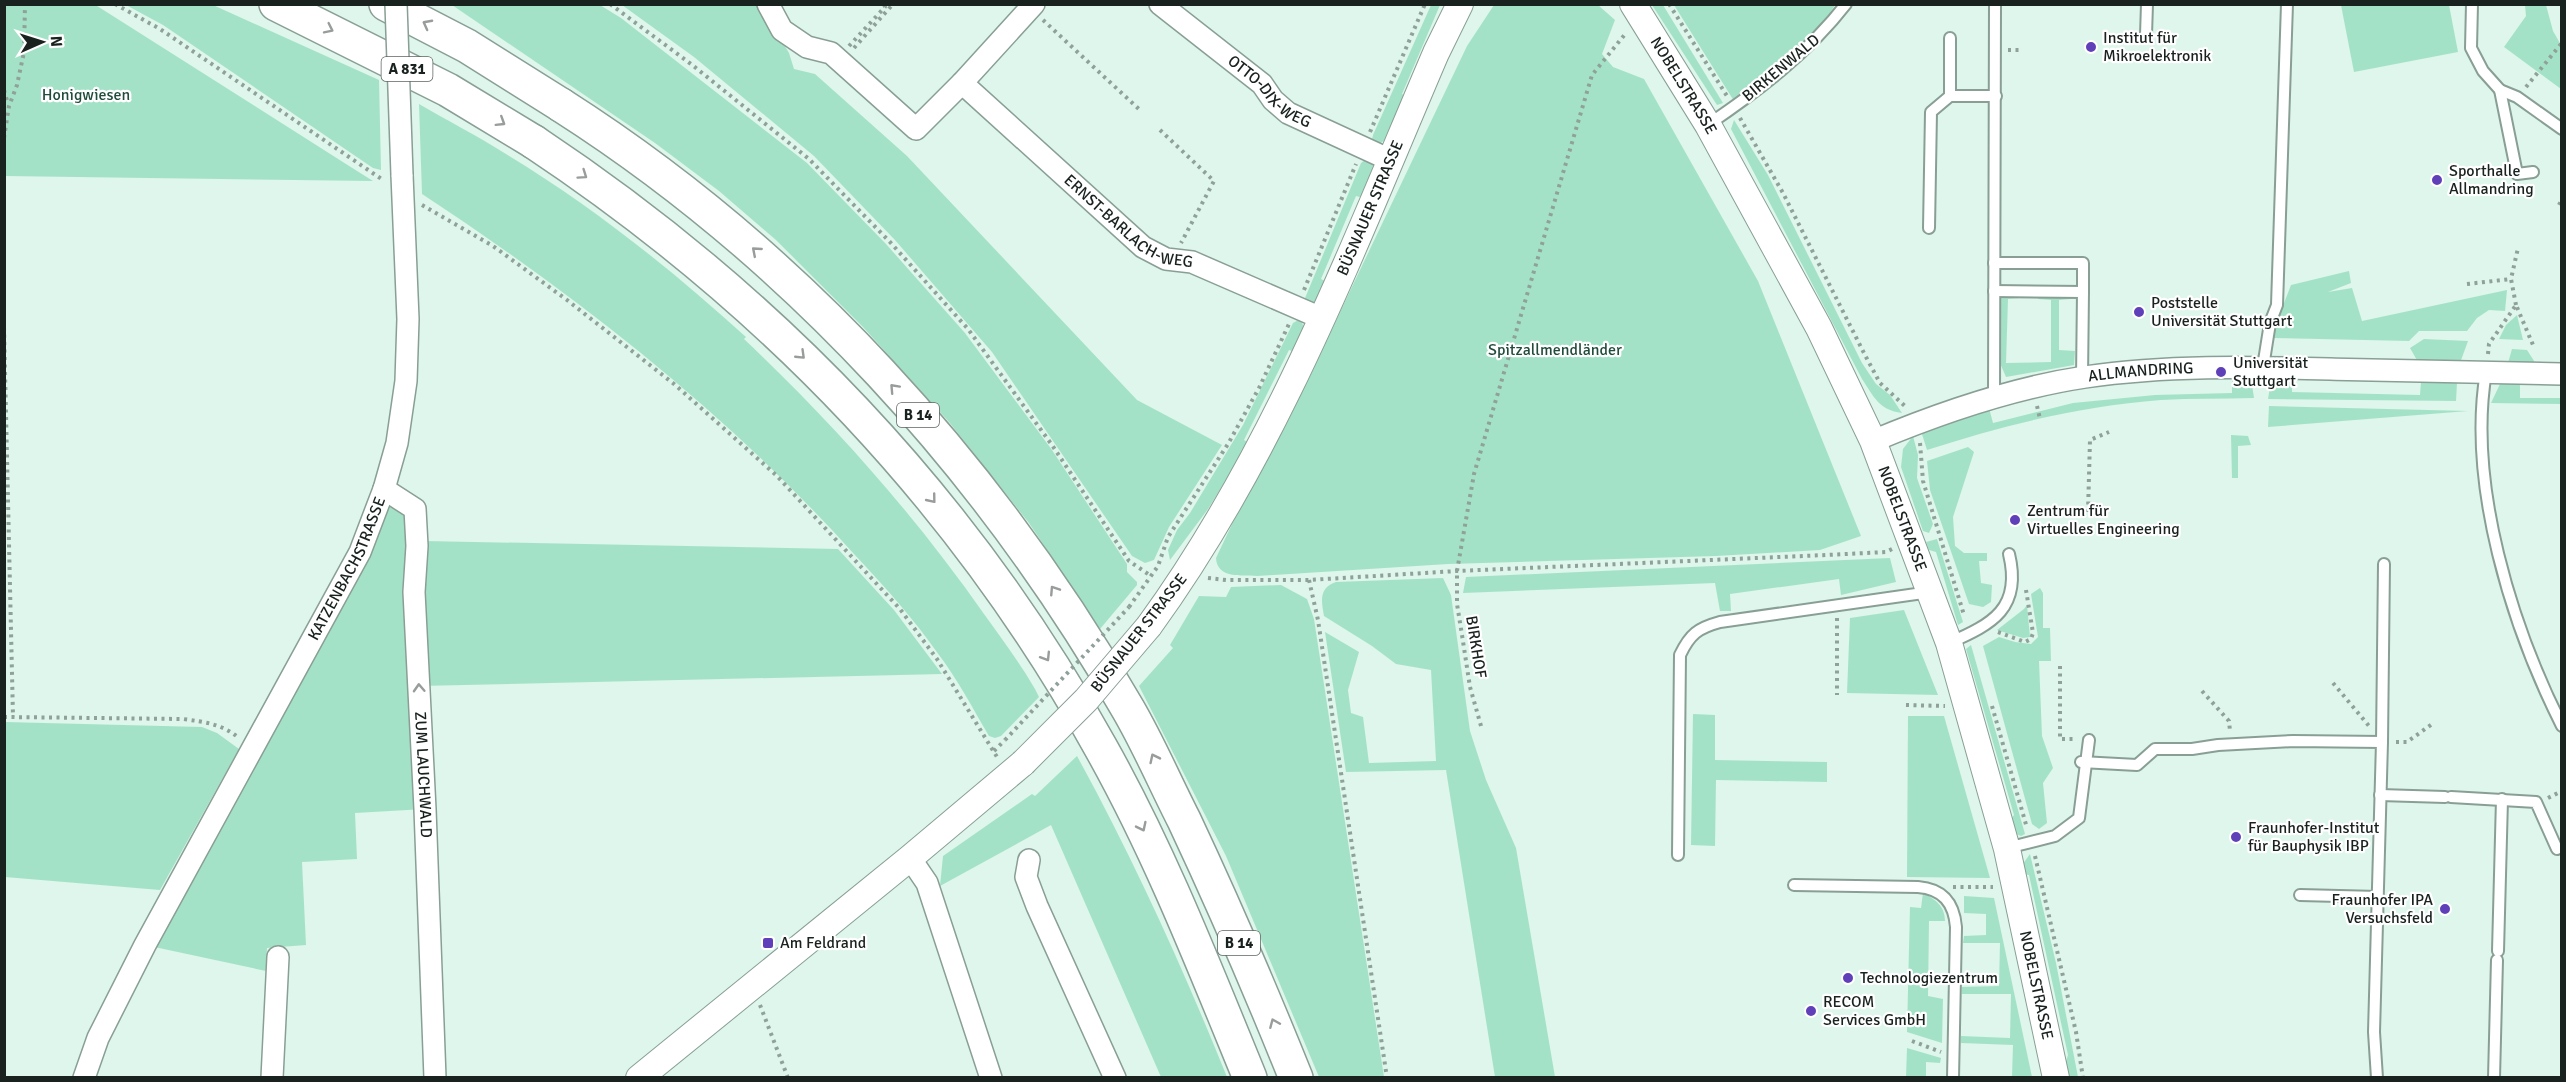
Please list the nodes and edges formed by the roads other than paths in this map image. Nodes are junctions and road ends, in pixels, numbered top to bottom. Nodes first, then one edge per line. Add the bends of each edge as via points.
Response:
1 (276, 4) edge
2 (386, 4) edge
3 (396, 4) edge
4 (768, 4) edge
5 (1160, 4) edge
6 (1460, 4) edge
7 (1633, 4) edge
8 (1846, 4) edge
9 (1995, 4) edge
10 (2146, 4) edge
11 (2287, 4) edge
12 (2472, 4) edge
13 (1032, 6) edge
14 (2146, 35) dead end
15 (1950, 38) dead end
16 (962, 83) junction
17 (2500, 90) junction
18 (1950, 96) junction
19 (1996, 96) junction
20 (1708, 124) junction
21 (2562, 129) edge
22 (534, 142) joint
23 (1390, 160) junction
24 (2533, 172) dead end
25 (1929, 228) dead end
26 (1994, 263) junction
27 (1994, 291) junction
28 (2083, 292) junction
29 (1322, 318) junction
30 (2263, 367) junction
31 (2486, 372) junction
32 (2562, 374) edge
33 (2082, 378) junction
34 (1994, 397) junction
35 (1873, 441) junction
36 (384, 489) junction
37 (2009, 555) dead end
38 (2384, 564) dead end
39 (1930, 592) junction
40 (1949, 643) junction
41 (2562, 726) edge
42 (2089, 740) road end
43 (2382, 742) junction
44 (2084, 762) junction
45 (2380, 795) junction
46 (2502, 799) junction
47 (2007, 849) junction
48 (2558, 849) dead end
49 (1678, 855) dead end
50 (910, 858) junction
51 (1029, 860) dead end
52 (1794, 885) dead end
53 (2300, 895) dead end
54 (2378, 897) junction
55 (278, 957) dead end
56 (84, 1077) edge
57 (272, 1077) edge
58 (435, 1077) edge
59 (639, 1077) edge
60 (991, 1077) edge
61 (1115, 1077) edge
62 (1250, 1077) edge
63 (1296, 1077) edge
64 (1953, 1077) edge
65 (2056, 1077) edge
66 (2377, 1077) edge
67 (2494, 1077) edge

1 -> 22 highway, A 831 via 448,90
63 -> 2 highway, B 14 via 1210,875 1128,710 1051,585 913,409 762,256 681,189 602,131 467,46
3 - 36 street, KATZENBACHSTRASSE, bridge via 408,319 406,381 397,443
4 - 16 street via 782,30 807,47 836,58 916,129
5 - 23 street, OTTO-DIX-WEG via 1262,84 1288,113
6 - 23 street, BÜSNAUER STRASSE
7 - 20 street, NOBELSTRASSE
8 - 20 lane, BIRKENWALD via 1826,31 1764,85
9 - 19 lane
10 - 14 lane
11 - 30 lane via 2277,305
12 - 17 lane via 2471,48 2483,71
13 - 16 street
15 - 18 lane
16 - 29 street, ERNST-BARLACH-WEG via 1143,247 1166,259 1192,262
17 - 21 lane via 2517,97
17 - 24 lane via 2517,174
18 - 19 lane
18 - 25 lane via 1931,112
19 - 26 lane
20 - 35 street, NOBELSTRASSE via 1819,328
22 -> 62 highway, B 14 via 620,201 742,300 853,408 955,528 1015,610 1111,766 1180,911
23 - 29 street, BÜSNAUER STRASSE
26 - 27 lane
26 - 28 lane via 2083,263
27 - 28 lane
27 - 34 lane
28 - 33 lane
29 - 50 street, BÜSNAUER STRASSE, bridge via 1289,391 1226,508 1187,574 1149,626 1086,700 1023,763
30 - 31 street, ALLMANDRING
30 - 33 street, ALLMANDRING via 2145,370
31 - 32 street, ALLMANDRING
31 - 41 lane via 2480,406 2482,455 2494,533 2530,660
33 - 34 street, ALLMANDRING
34 - 35 street, ALLMANDRING
35 - 39 street, NOBELSTRASSE
36 - 56 street, KATZENBACHSTRASSE via 360,552 145,945 98,1038
58 -> 36 street, ZUM LAUCHWALD via 414,592 415,509
37 - 40 lane via 2013,572 2010,596 1998,617
38 - 43 lane
39 - 40 street, NOBELSTRASSE
39 - 49 lane via 1720,622 1688,637 1680,655
40 - 47 street, NOBELSTRASSE
42 - 44 lane
43 - 44 lane via 2155,749 2137,765
43 - 45 lane
44 - 47 lane via 2079,818 2055,836
45 - 46 lane
45 - 54 lane
46 - 48 lane via 2536,802
46 - 67 lane
47 - 65 street, NOBELSTRASSE
50 - 59 street, BÜSNAUER STRASSE
50 - 60 street via 927,883
51 - 61 street via 1026,877 1037,906
52 - 64 lane via 1931,888 1947,897 1955,912 1956,927
53 - 54 lane
54 - 66 lane via 2374,1032
55 - 57 street

